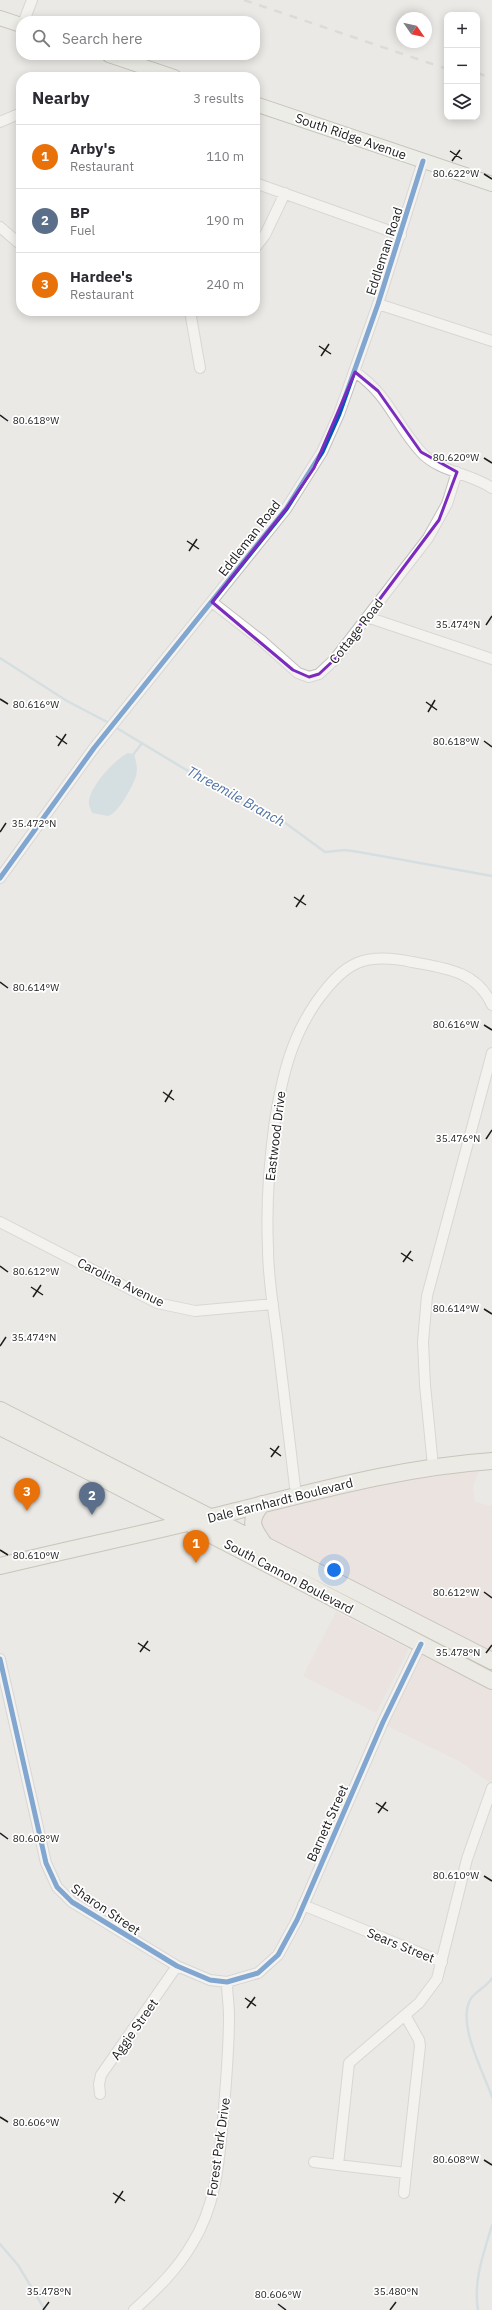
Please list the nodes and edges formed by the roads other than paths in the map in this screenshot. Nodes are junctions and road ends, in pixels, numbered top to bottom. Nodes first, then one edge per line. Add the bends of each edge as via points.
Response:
1 (32, 0) edge
2 (26, 16) edge
3 (0, 18) edge
4 (16, 23) edge
5 (124, 60) edge
6 (159, 72) edge
7 (260, 106) edge
8 (16, 115) edge
9 (0, 122) edge
10 (423, 161) junction
11 (260, 184) edge
12 (492, 184) edge
13 (285, 193) junction
14 (0, 227) edge
15 (401, 235) junction
16 (16, 241) edge
17 (260, 242) edge
18 (378, 304) junction
19 (191, 316) edge
20 (492, 341) edge
21 (200, 368) dead end
22 (355, 372) junction
23 (457, 472) junction
24 (492, 488) edge
25 (212, 602) junction
26 (367, 617) junction
27 (492, 659) edge
28 (0, 878) edge
29 (492, 1004) edge
30 (492, 1053) edge
31 (0, 1222) edge
32 (273, 1304) junction
33 (0, 1410) edge
34 (0, 1427) edge
35 (492, 1452) edge
36 (492, 1461) edge
37 (433, 1462) junction
38 (295, 1487) junction
39 (262, 1504) junction
40 (205, 1515) junction
41 (182, 1520) junction
42 (264, 1544) junction
43 (0, 1556) edge
44 (0, 1566) edge
45 (421, 1644) junction
46 (487, 1658) edge
47 (0, 1659) edge
48 (492, 1681) edge
49 (492, 1788) edge
50 (303, 1905) junction
51 (442, 1962) junction
52 (177, 1966) junction
53 (227, 1982) junction
54 (405, 2015) junction
55 (100, 2094) dead end
56 (314, 2162) dead end
57 (338, 2165) junction
58 (406, 2173) junction
59 (404, 2193) dead end
60 (134, 2310) edge

1 - 2 street
3 - 4 street
5 - 6 street
7 - 10 street, South Ridge Avenue
8 - 9 street
10 - 12 street, South Ridge Avenue
10 - 15 street, Eddleman Road
11 - 13 street
13 - 15 street
13 - 17 street
14 - 16 street
15 - 18 street, Eddleman Road
18 - 20 street
18 - 22 street, Eddleman Road
19 - 21 street
22 - 23 street via 378,391 421,452 442,466
22 - 25 street, Eddleman Road via 314,468 286,509
23 - 24 street
23 - 26 street, Cottage Road via 447,504 431,532
25 - 26 street, Cottage Road via 262,641 293,670 308,676 319,674 327,668
25 - 28 street, Eddleman Road via 94,748
26 - 27 street
29 - 32 street, Eastwood Drive via 476,982 463,973 386,957 360,961 337,975 322,993 296,1035 281,1084 272,1142 267,1215
30 - 37 street via 427,1296 423,1342
31 - 32 street, Carolina Avenue via 157,1303 195,1311
32 - 38 street, Eastwood Drive
33 - 40 main road, South Cannon Boulevard
34 - 41 main road, South Cannon Boulevard
35 - 37 main road, Dale Earnhardt Boulevard
36 - 37 main road, Dale Earnhardt Boulevard
37 - 38 main road, Dale Earnhardt Boulevard via 372,1469
37 - 39 main road, Dale Earnhardt Boulevard
38 - 40 main road, Dale Earnhardt Boulevard
39 - 40 main road, Dale Earnhardt Boulevard
39 - 42 main road via 254,1514 253,1521 255,1531
40 - 41 main road, Dale Earnhardt Boulevard
40 - 42 main road, South Cannon Boulevard
41 - 43 main road, Dale Earnhardt Boulevard
41 - 44 main road, Dale Earnhardt Boulevard
41 - 45 main road, South Cannon Boulevard
42 - 46 main road, South Cannon Boulevard
45 - 46 main road via 436,1643
45 - 48 main road, South Cannon Boulevard
45 - 50 street, Barnett Street via 383,1722
47 - 52 street, Sharon Street via 46,1863 53,1880 72,1902
49 - 51 street, Sears Street via 467,1859
50 - 51 street, Sears Street
50 - 53 street, Barnett Street via 278,1955 268,1966 251,1976
51 - 54 street via 434,1986
52 - 53 street, Sharon Street via 210,1980
52 - 55 street, Aggie Street via 101,2076
53 - 60 street, Forest Park Drive via 230,2014 227,2070 214,2189 206,2218 173,2273
54 - 57 street via 349,2063
54 - 58 street via 420,2046
56 - 57 street
57 - 58 street
58 - 59 street

